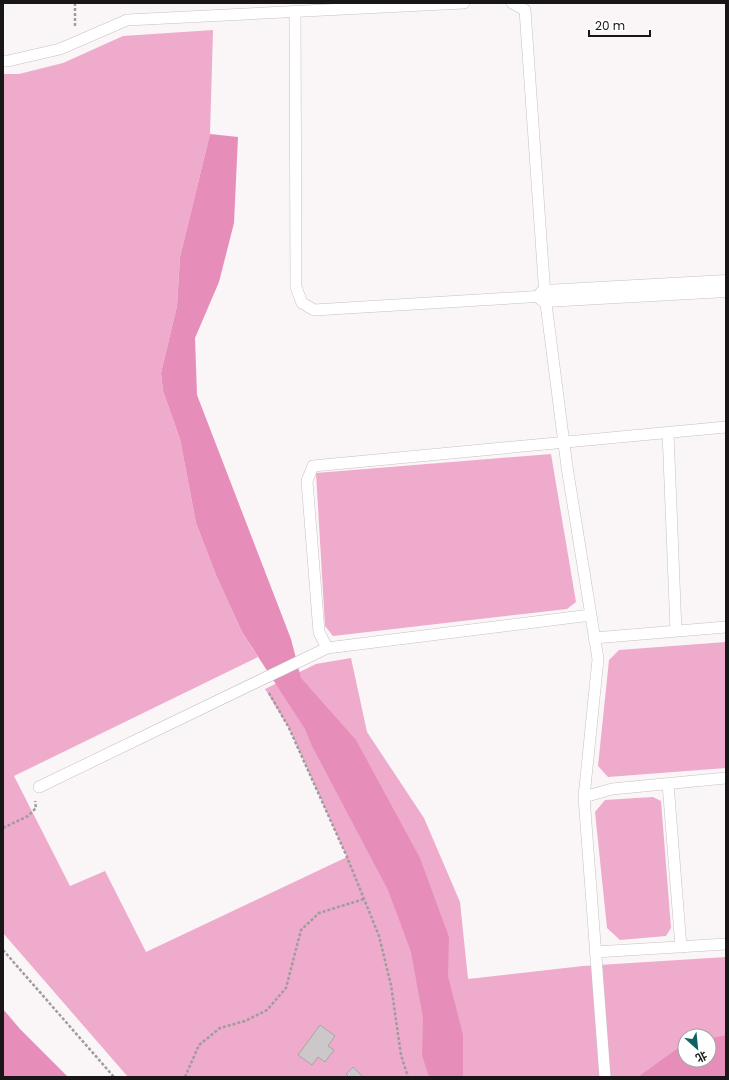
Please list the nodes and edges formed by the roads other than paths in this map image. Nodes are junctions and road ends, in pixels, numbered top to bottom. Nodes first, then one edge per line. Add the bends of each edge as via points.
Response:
1 (464, 3) edge
2 (512, 3) edge
3 (295, 12) junction
4 (3, 61) edge
5 (726, 286) edge
6 (545, 296) junction
7 (726, 427) edge
8 (668, 432) junction
9 (564, 442) junction
10 (590, 615) junction
11 (726, 627) edge
12 (676, 631) junction
13 (594, 638) junction
14 (327, 648) junction
15 (726, 778) edge
16 (668, 784) junction
17 (39, 787) road end
18 (584, 797) junction
19 (726, 944) edge
20 (681, 946) junction
21 (596, 952) junction
22 (605, 1077) edge

1 - 3 lane
2 - 6 lane via 525,10
3 - 4 lane via 127,20 60,49
3 - 6 lane via 296,287 302,303 314,310
5 - 6 street
6 - 9 lane
7 - 8 lane
8 - 9 lane
8 - 12 lane
9 - 10 lane
9 - 14 lane via 313,466 307,481 319,632
10 - 13 lane
10 - 14 lane
11 - 12 lane
12 - 13 lane
13 - 18 lane via 598,659
14 - 17 lane
15 - 16 lane
16 - 18 lane via 612,789
16 - 20 lane
18 - 21 lane
19 - 20 lane
20 - 21 lane
21 - 22 lane

